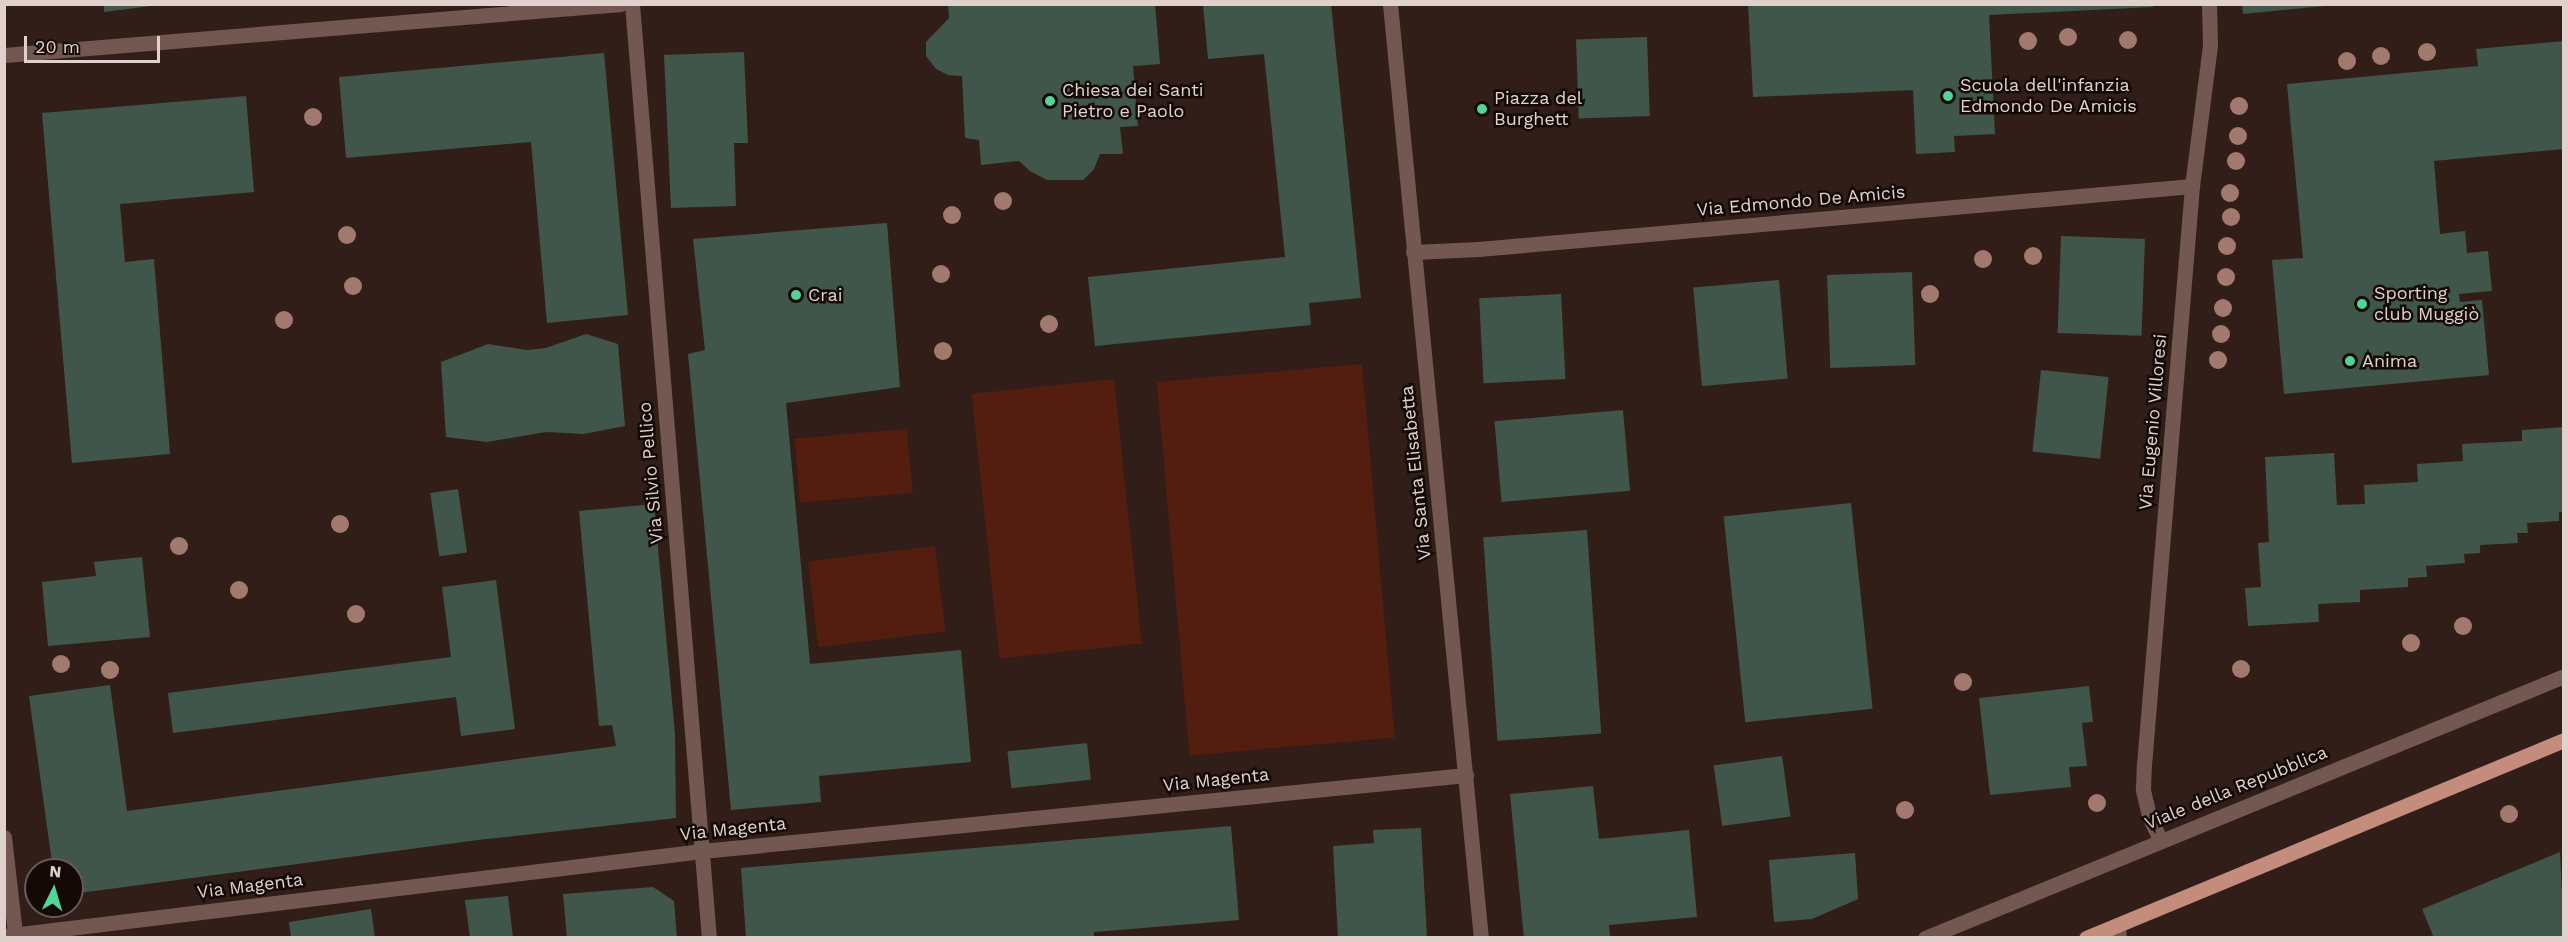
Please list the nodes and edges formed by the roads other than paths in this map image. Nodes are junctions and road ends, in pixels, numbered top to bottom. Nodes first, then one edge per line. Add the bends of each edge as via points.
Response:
1 (621, 4) edge
2 (632, 4) edge
3 (1390, 4) edge
4 (2209, 4) edge
5 (4, 55) edge
6 (2192, 186) junction
7 (1413, 252) junction
8 (2564, 676) edge
9 (2564, 740) edge
10 (1466, 775) junction
11 (4, 837) edge
12 (2160, 840) junction
13 (702, 851) junction
14 (2119, 931) edge
15 (10, 935) edge
16 (709, 938) edge
17 (1480, 938) edge
18 (1925, 938) edge
19 (2086, 938) edge

1 - 5 street
2 - 13 street, Via Silvio Pellico
3 - 7 street, Via Santa Elisabetta
4 - 6 street, Via Eugenio Villoresi via 2210,45
6 - 7 street, Via Edmondo De Amicis
6 - 12 street, Via Eugenio Villoresi via 2144,765 2143,789
7 - 10 street, Via Santa Elisabetta
8 - 12 street, Viale della Repubblica
9 - 14 main road
10 - 13 street, Via Magenta
10 - 17 street, Via Santa Elisabetta
11 - 15 street
12 - 18 street, Viale della Repubblica
13 - 15 street, Via Magenta
13 - 16 street, Via Silvio Pellico
14 - 19 main road

